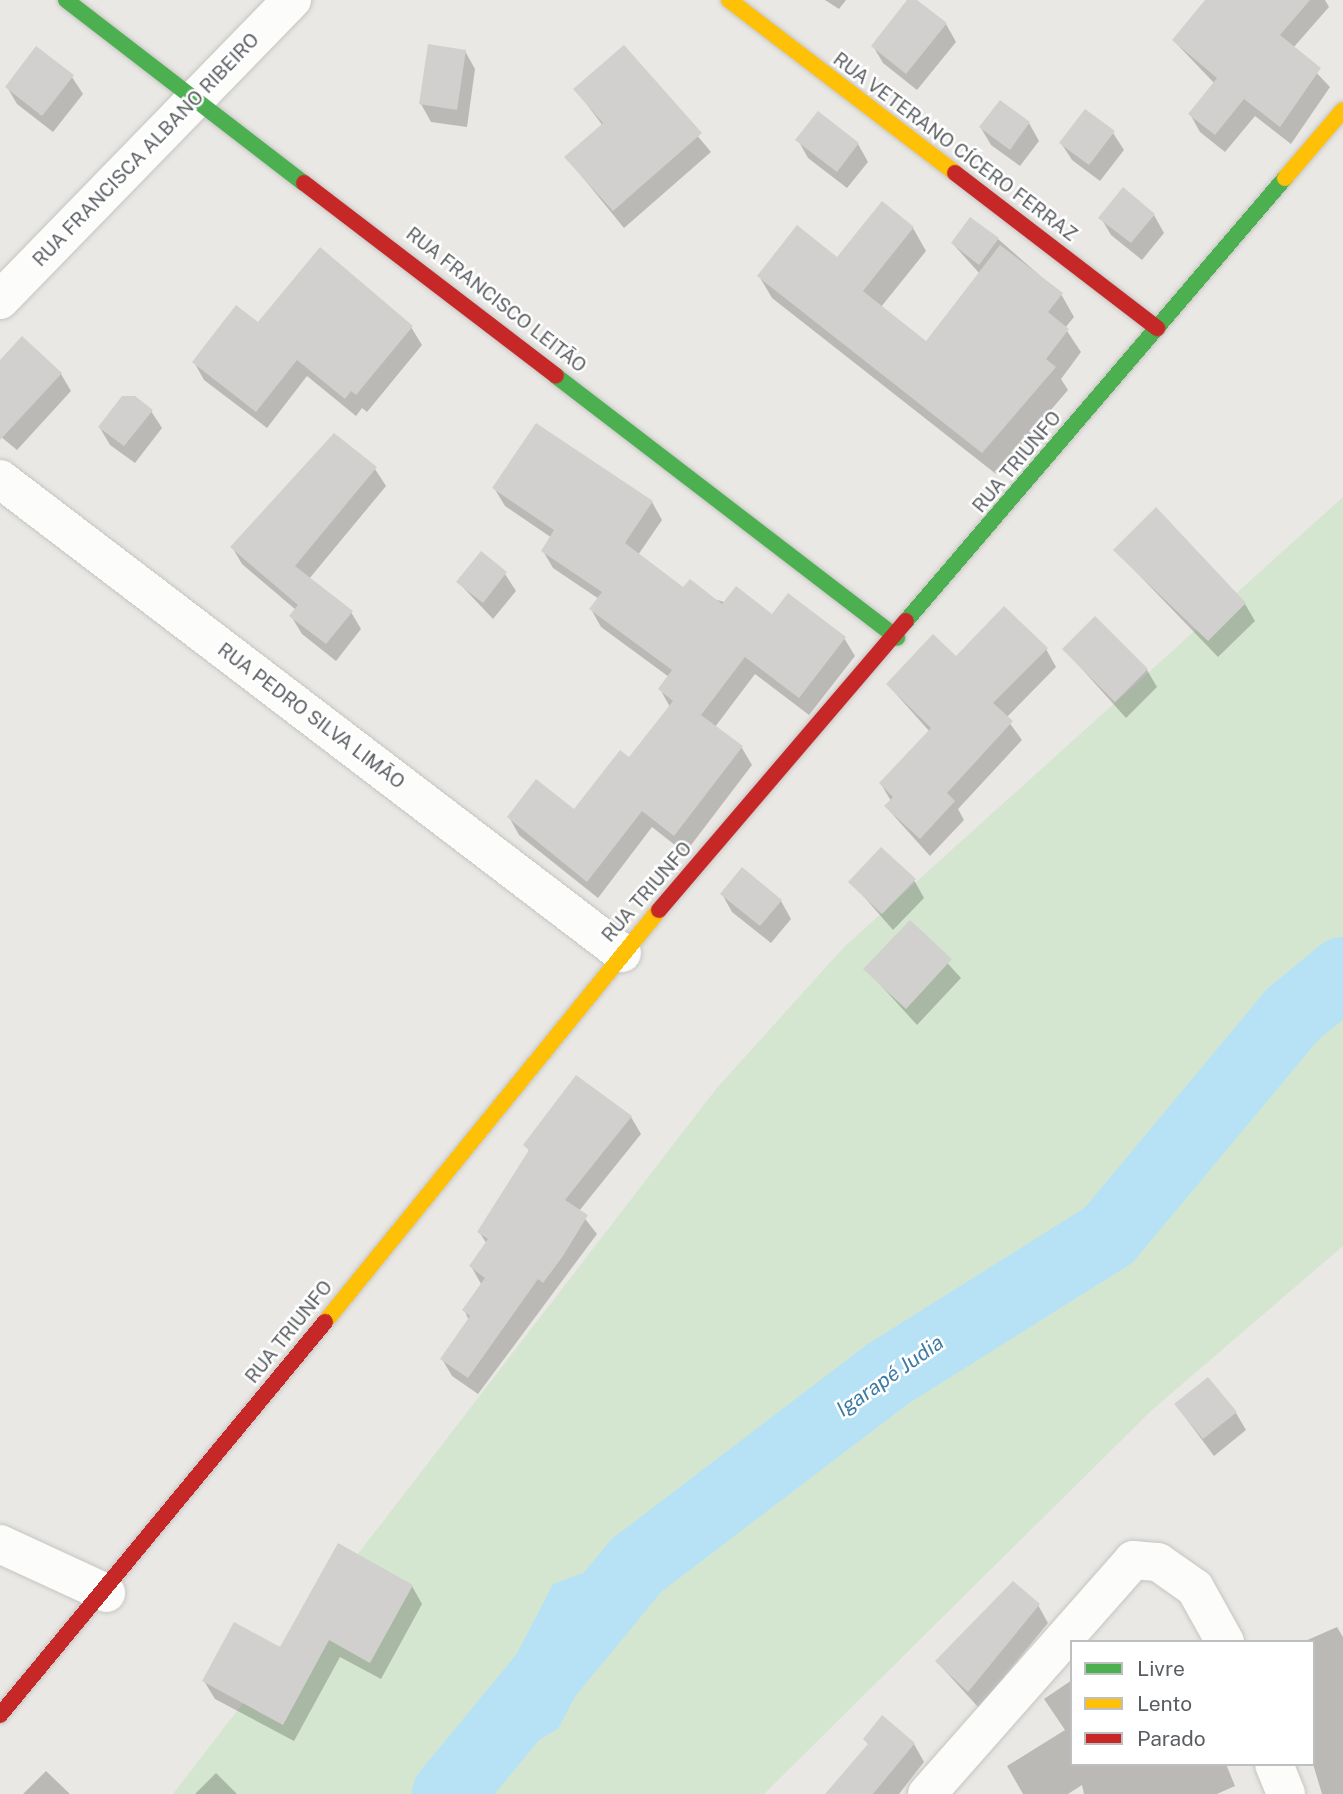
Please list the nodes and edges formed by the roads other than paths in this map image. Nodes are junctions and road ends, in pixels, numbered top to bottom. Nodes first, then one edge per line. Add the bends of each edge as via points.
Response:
1 (66, 0) edge
2 (292, 0) edge
3 (729, 0) edge
4 (200, 96) junction
5 (1343, 110) edge
6 (0, 300) edge
7 (1157, 328) junction
8 (0, 479) edge
9 (897, 638) junction
10 (622, 953) junction
11 (0, 1544) edge
12 (106, 1593) junction
13 (1224, 1640) edge
14 (0, 1715) edge
15 (1275, 1766) edge
16 (927, 1794) edge
17 (1286, 1794) edge

1 - 4 street, RUA FRANCISCO LEITÃO
2 - 4 street, RUA FRANCISCA ALBANO RIBEIRO
3 - 7 street, RUA VETERANO CÍCERO FERRAZ
4 - 6 street, RUA FRANCISCA ALBANO RIBEIRO
4 - 9 street, RUA FRANCISCO LEITÃO
5 - 7 street, RUA TRIUNFO
7 - 9 street, RUA TRIUNFO
8 - 10 street, RUA PEDRO SILVA LIMÃO
9 - 10 street, RUA TRIUNFO
10 - 12 street, RUA TRIUNFO
11 - 12 street
12 - 14 street, RUA TRIUNFO
13 - 16 street via 1195,1588 1158,1562 1133,1560
15 - 17 street

